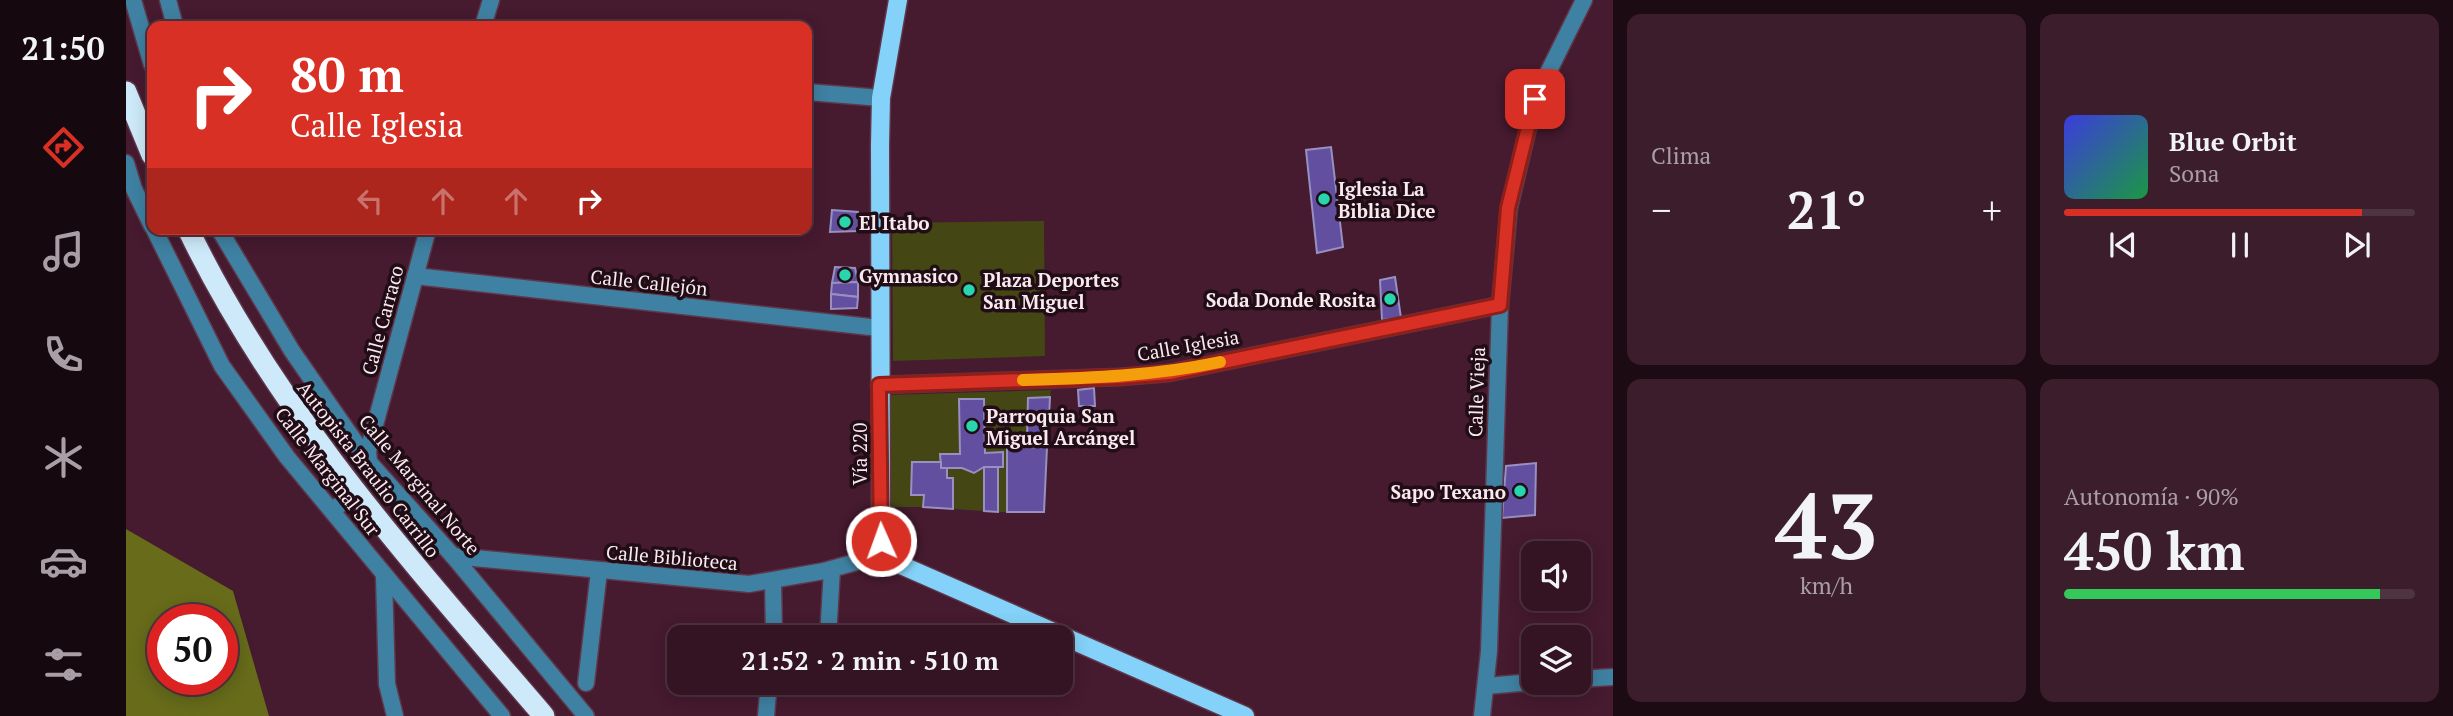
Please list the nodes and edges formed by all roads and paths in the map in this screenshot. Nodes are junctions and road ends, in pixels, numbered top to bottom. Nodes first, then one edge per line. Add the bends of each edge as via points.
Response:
1 (132, 0) edge
2 (169, 0) edge
3 (491, 0) edge
4 (898, 0) edge
5 (1584, 0) edge
6 (174, 21) edge
7 (485, 21) edge
8 (147, 49) edge
9 (126, 92) edge
10 (812, 92) edge
11 (881, 98) junction
12 (147, 143) edge
13 (126, 163) edge
14 (147, 216) edge
15 (156, 235) edge
16 (191, 235) edge
17 (223, 235) edge
18 (426, 235) edge
19 (415, 276) junction
20 (1500, 305) junction
21 (879, 328) junction
22 (879, 385) junction
23 (369, 462) junction
24 (357, 493) junction
25 (332, 510) junction
26 (885, 554) junction
27 (453, 556) junction
28 (832, 569) junction
29 (599, 571) junction
30 (384, 577) junction
31 (773, 581) junction
32 (774, 625) edge
33 (829, 625) edge
34 (1613, 677) edge
35 (1591, 678) edge
36 (586, 683) dead end
37 (1521, 683) edge
38 (1486, 686) junction
39 (768, 695) edge
40 (395, 716) edge
41 (502, 716) edge
42 (544, 716) edge
43 (586, 716) edge
44 (766, 716) edge
45 (1245, 716) edge
46 (1482, 716) edge

1 - 8 street
2 - 6 street
3 - 7 street
4 - 11 main road, Vía 220
5 - 20 street, Calle Vieja via 1542,83 1524,137 1508,208
9 - 12 highway
10 - 11 street
11 - 21 main road, Vía 220
13 - 14 street, Calle Marginal Sur
15 - 25 street, Calle Marginal Sur via 222,366 287,457
16 - 24 highway, Autopista Braulio Carrillo via 273,381
17 - 23 street, Calle Marginal Norte via 292,351
18 - 19 street, Calle Carraco
19 - 21 street, Calle Callejón
19 - 23 street, Calle Carraco via 368,451
20 - 22 street, Calle Iglesia via 1169,373
20 - 38 street, Calle Vieja
21 - 22 main road, Vía 220
22 - 26 main road, Vía 220
23 - 27 street, Calle Marginal Norte
24 - 25 street
24 - 42 highway, Autopista Braulio Carrillo
25 - 30 street, Calle Marginal Sur
26 - 28 street, Calle Biblioteca
26 - 45 main road via 985,604
27 - 29 street, Calle Biblioteca
27 - 43 street, Calle Marginal Norte
28 - 31 street, Calle Biblioteca
28 - 33 street
29 - 31 street, Calle Biblioteca via 738,584
29 - 36 street
30 - 40 street via 387,684
30 - 41 street, Calle Marginal Sur
31 - 32 street
34 - 35 street
37 - 38 street
38 - 46 street, Calle Vieja
39 - 44 street

